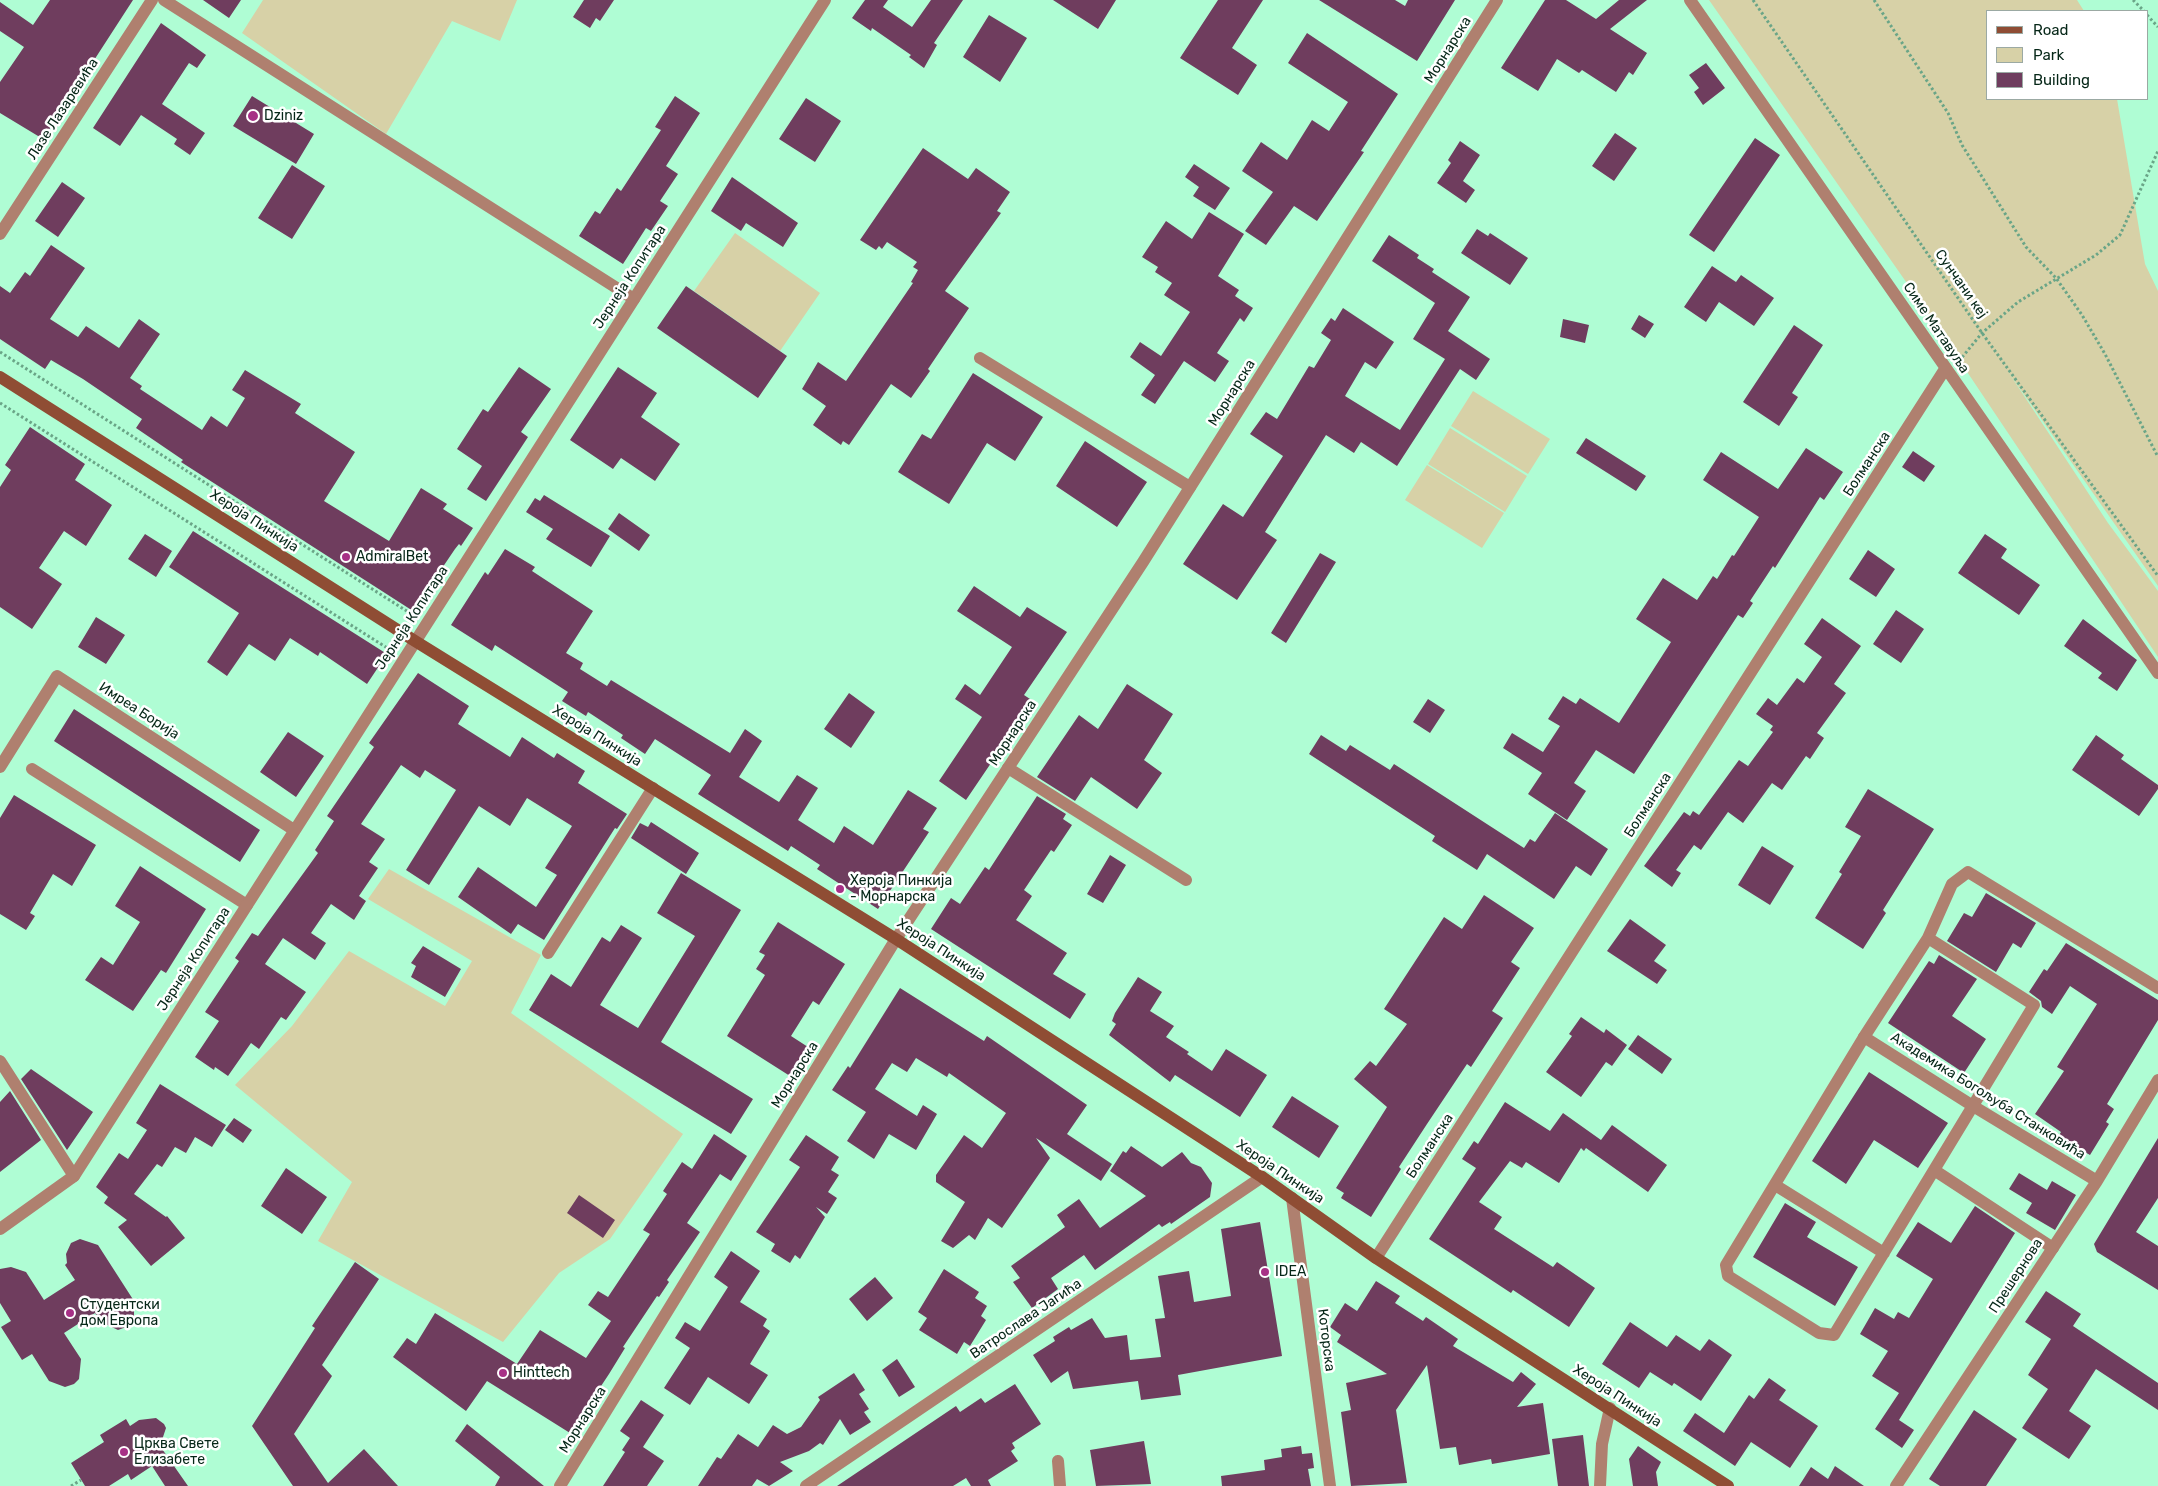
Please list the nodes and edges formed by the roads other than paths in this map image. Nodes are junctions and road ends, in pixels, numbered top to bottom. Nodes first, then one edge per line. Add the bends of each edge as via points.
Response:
1 (152, 0) edge
2 (164, 0) edge
3 (825, 0) edge
4 (1497, 0) edge
5 (1690, 0) edge
6 (0, 234) edge
7 (634, 299) junction
8 (980, 358) dead end
9 (1946, 369) junction
10 (0, 377) edge
11 (1190, 487) junction
12 (415, 642) junction
13 (2158, 672) edge
14 (0, 766) edge
15 (1008, 768) junction
16 (32, 769) dead end
17 (653, 788) junction
18 (294, 830) junction
19 (1186, 880) dead end
20 (247, 904) junction
21 (1928, 938) junction
22 (896, 939) junction
23 (548, 953) dead end
24 (2158, 988) edge
25 (1864, 1036) junction
26 (0, 1061) edge
27 (2158, 1080) edge
28 (1973, 1106) junction
29 (1934, 1170) junction
30 (74, 1176) junction
31 (1262, 1177) junction
32 (2097, 1180) junction
33 (1775, 1185) junction
34 (1292, 1198) junction
35 (0, 1229) edge
36 (2053, 1248) junction
37 (1884, 1253) junction
38 (1376, 1258) junction
39 (1610, 1408) junction
40 (1058, 1461) dead end
41 (560, 1486) edge
42 (806, 1486) edge
43 (1060, 1486) edge
44 (1330, 1486) edge
45 (1600, 1486) edge
46 (1728, 1486) edge
47 (1896, 1486) edge

1 - 6 street, Лазе Лазаревића
2 - 7 street
3 - 7 street, Јернеја Копитара
4 - 11 street, Морнарска
5 - 9 street, Симе Матавуља
7 - 12 street, Јернеја Копитара
8 - 11 street
9 - 13 street, Симе Матавуља
9 - 38 street, Болманска
10 - 12 street, Хероја Пинкија
11 - 15 street, Морнарска
12 - 17 street, Хероја Пинкија
12 - 18 street, Јернеја Копитара
14 - 18 street, Имреа Борија via 57,676
15 - 19 street
15 - 22 street, Морнарска
16 - 20 street
17 - 22 street, Хероја Пинкија
17 - 23 street
18 - 20 street, Јернеја Копитара
20 - 30 street, Јернеја Копитара
21 - 24 street via 1952,884 1968,872
21 - 25 street
21 - 28 street via 2034,1005
22 - 31 street, Хероја Пинкија
22 - 41 street, Морнарска
25 - 28 street, Академика Богољуба Станковића
25 - 33 street
26 - 30 street
27 - 32 street, Прешернова
28 - 29 street
28 - 32 street, Академика Богољуба Станковића
29 - 36 street
29 - 37 street
30 - 35 street, Јернеја Копитара
31 - 34 street, Хероја Пинкија
31 - 42 street, Ватрослава Јагића
32 - 36 street, Прешернова
33 - 37 street
33 - 37 street via 1726,1265 1728,1276 1819,1333 1834,1335
34 - 38 street, Хероја Пинкија
34 - 44 street, Которска
36 - 47 street, Прешернова
38 - 39 street, Хероја Пинкија
39 - 45 street via 1602,1444
39 - 46 street, Хероја Пинкија
40 - 43 street

